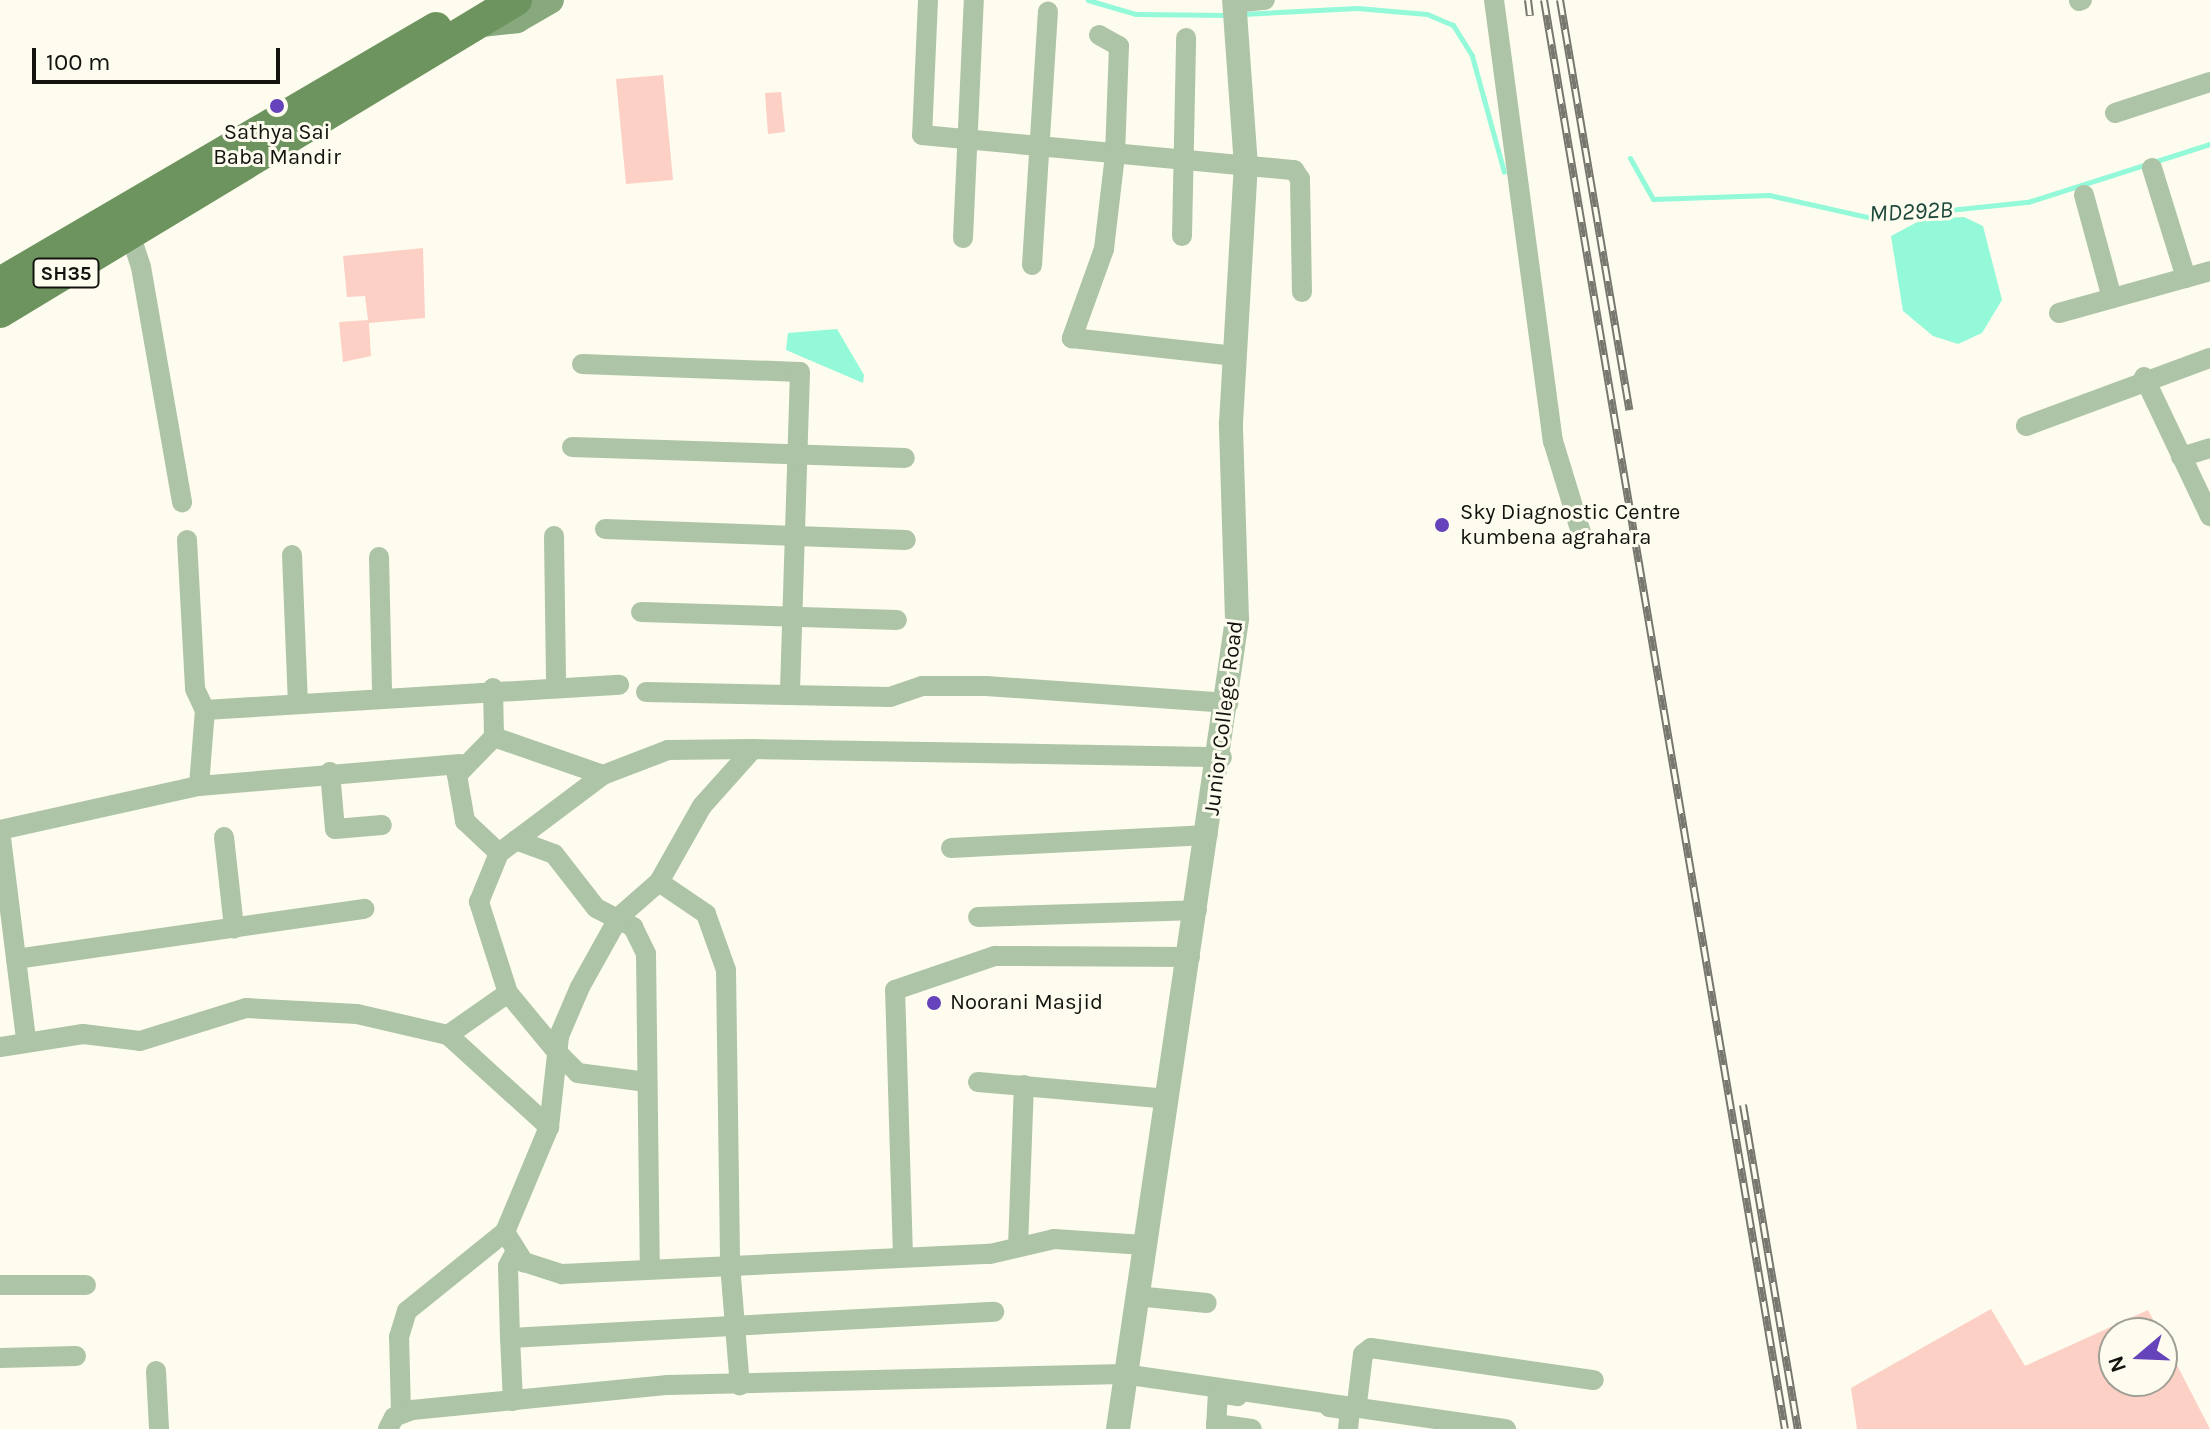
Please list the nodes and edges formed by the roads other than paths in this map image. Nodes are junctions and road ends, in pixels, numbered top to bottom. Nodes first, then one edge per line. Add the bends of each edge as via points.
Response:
1 (550, 0) edge
2 (928, 0) edge
3 (974, 0) edge
4 (1265, 0) edge
5 (1494, 0) edge
6 (1234, 2) edge
7 (491, 6) edge
8 (1048, 12) dead end
9 (1099, 35) dead end
10 (1186, 38) dead end
11 (2210, 82) edge
12 (2115, 113) dead end
13 (966, 139) junction
14 (1035, 147) junction
15 (1115, 155) junction
16 (1184, 161) junction
17 (1246, 166) junction
18 (2152, 168) dead end
19 (2084, 195) dead end
20 (126, 224) junction
21 (1182, 236) dead end
22 (963, 238) dead end
23 (1032, 265) dead end
24 (2210, 271) edge
25 (2186, 278) junction
26 (0, 283) edge
27 (1302, 292) dead end
28 (2112, 298) junction
29 (0, 312) edge
30 (2059, 313) dead end
31 (1235, 356) junction
32 (2210, 358) edge
33 (582, 364) dead end
34 (2144, 377) junction
35 (2026, 426) dead end
36 (572, 447) dead end
37 (2210, 448) edge
38 (797, 454) junction
39 (2181, 457) junction
40 (905, 458) dead end
41 (182, 502) dead end
42 (2210, 516) edge
43 (605, 529) dead end
44 (554, 536) dead end
45 (795, 536) junction
46 (1583, 539) dead end
47 (187, 540) dead end
48 (906, 540) dead end
49 (292, 555) dead end
50 (379, 557) dead end
51 (641, 612) dead end
52 (792, 617) junction
53 (897, 620) dead end
54 (619, 685) dead end
55 (556, 686) junction
56 (493, 688) junction
57 (646, 692) dead end
58 (382, 694) junction
59 (790, 695) junction
60 (298, 702) junction
61 (1228, 703) junction
62 (205, 710) junction
63 (494, 737) junction
64 (753, 749) junction
65 (1222, 757) junction
66 (460, 764) junction
67 (330, 772) junction
68 (603, 775) junction
69 (199, 786) junction
70 (382, 825) dead end
71 (0, 830) edge
72 (1208, 835) junction
73 (224, 837) dead end
74 (508, 846) junction
75 (951, 848) dead end
76 (659, 882) junction
77 (364, 909) dead end
78 (1197, 910) junction
79 (978, 917) dead end
80 (621, 925) junction
81 (234, 928) junction
82 (1190, 957) junction
83 (16, 959) junction
84 (508, 993) junction
85 (448, 1035) junction
86 (26, 1038) junction
87 (0, 1047) edge
88 (557, 1052) junction
89 (647, 1082) junction
90 (978, 1082) dead end
91 (1024, 1085) junction
92 (1167, 1099) junction
93 (549, 1127) junction
94 (505, 1232) junction
95 (1144, 1245) junction
96 (1018, 1247) junction
97 (516, 1251) junction
98 (903, 1257) junction
99 (730, 1265) junction
100 (650, 1269) junction
101 (0, 1285) edge
102 (86, 1285) dead end
103 (1136, 1296) junction
104 (1207, 1303) dead end
105 (994, 1312) dead end
106 (736, 1326) junction
107 (510, 1338) junction
108 (76, 1356) dead end
109 (0, 1358) edge
110 (156, 1371) dead end
111 (1123, 1374) junction
112 (1594, 1380) dead end
113 (740, 1386) junction
114 (513, 1401) junction
115 (1357, 1403) junction
116 (401, 1412) junction
117 (1216, 1426) edge
118 (1475, 1427) edge
119 (159, 1429) edge
120 (388, 1429) edge
121 (1118, 1429) edge
122 (1252, 1429) edge
123 (1348, 1429) edge
124 (1506, 1429) edge

1 - 7 main road via 517,19
2 - 13 street via 922,135
3 - 13 street
4 - 6 street
5 - 46 street via 1553,441
6 - 17 street, Junior College Road
7 - 20 main road, SH35
8 - 14 street
9 - 15 street via 1119,46
10 - 16 street
11 - 12 street
13 - 14 street
13 - 22 street
14 - 15 street
14 - 23 street
15 - 16 street
15 - 31 street via 1104,249 1072,338
16 - 17 street
16 - 21 street
17 - 27 street via 1283,167 1300,179
17 - 31 street, Junior College Road
18 - 25 street
19 - 28 street
20 - 26 main road, SH35
20 - 29 main road, SH35
20 - 41 street
24 - 25 street
25 - 28 street
28 - 30 street
31 - 61 street, Junior College Road via 1237,619
32 - 34 street
33 - 38 street via 800,372
34 - 35 street
34 - 39 street
36 - 38 street
37 - 39 street
38 - 40 street
38 - 45 street
39 - 42 street
43 - 45 street
44 - 55 street
45 - 48 street
45 - 52 street
47 - 62 street via 195,689
49 - 60 street
50 - 58 street
51 - 52 street
52 - 53 street
52 - 59 street
54 - 55 street
55 - 56 street
56 - 58 street
56 - 63 street
57 - 59 street
58 - 60 street
59 - 61 street via 890,697 922,686 986,686
60 - 62 street
61 - 65 street, Junior College Road
62 - 69 street
63 - 66 street
63 - 68 street
64 - 65 street
64 - 68 street via 696,745
64 - 76 street via 702,806
65 - 72 street, Junior College Road
66 - 67 street
66 - 74 street via 465,821
67 - 69 street
67 - 70 street via 335,829
68 - 74 street
69 - 71 street
71 - 83 street
72 - 75 street
72 - 78 street, Junior College Road
73 - 81 street
74 - 80 street via 554,854 585,898
74 - 84 street via 479,902
76 - 80 street
76 - 99 street via 706,914 726,970
77 - 81 street
78 - 79 street
78 - 82 street, Junior College Road
80 - 88 street
80 - 89 street via 646,954
81 - 83 street
82 - 92 street, Junior College Road
82 - 98 street via 995,956 895,990
83 - 86 street
84 - 85 street
84 - 88 street
85 - 86 street via 357,1014 246,1008 140,1041 83,1034
85 - 93 street
86 - 87 street
88 - 89 street via 578,1073
88 - 93 street
89 - 100 street
90 - 91 street
91 - 92 street
91 - 96 street
92 - 95 street, Junior College Road
93 - 94 street
94 - 97 street
94 - 116 street via 407,1311 399,1337
95 - 96 street via 1054,1239
95 - 103 street, Junior College Road
96 - 98 street
97 - 100 street via 538,1270
97 - 107 street via 508,1266
98 - 99 street
99 - 100 street
99 - 106 street
101 - 102 street
103 - 104 street
103 - 111 street, Junior College Road
105 - 106 street
106 - 107 street
106 - 113 street
107 - 114 street
108 - 109 street
110 - 119 street
111 - 113 street
111 - 115 street
111 - 121 street, Junior College Road
112 - 115 street via 1371,1348 1363,1354
113 - 114 street
114 - 116 street
115 - 118 street via 1392,1417
116 - 120 street
117 - 122 street
117 - 123 street via 1218,1393 1350,1410
118 - 124 street

